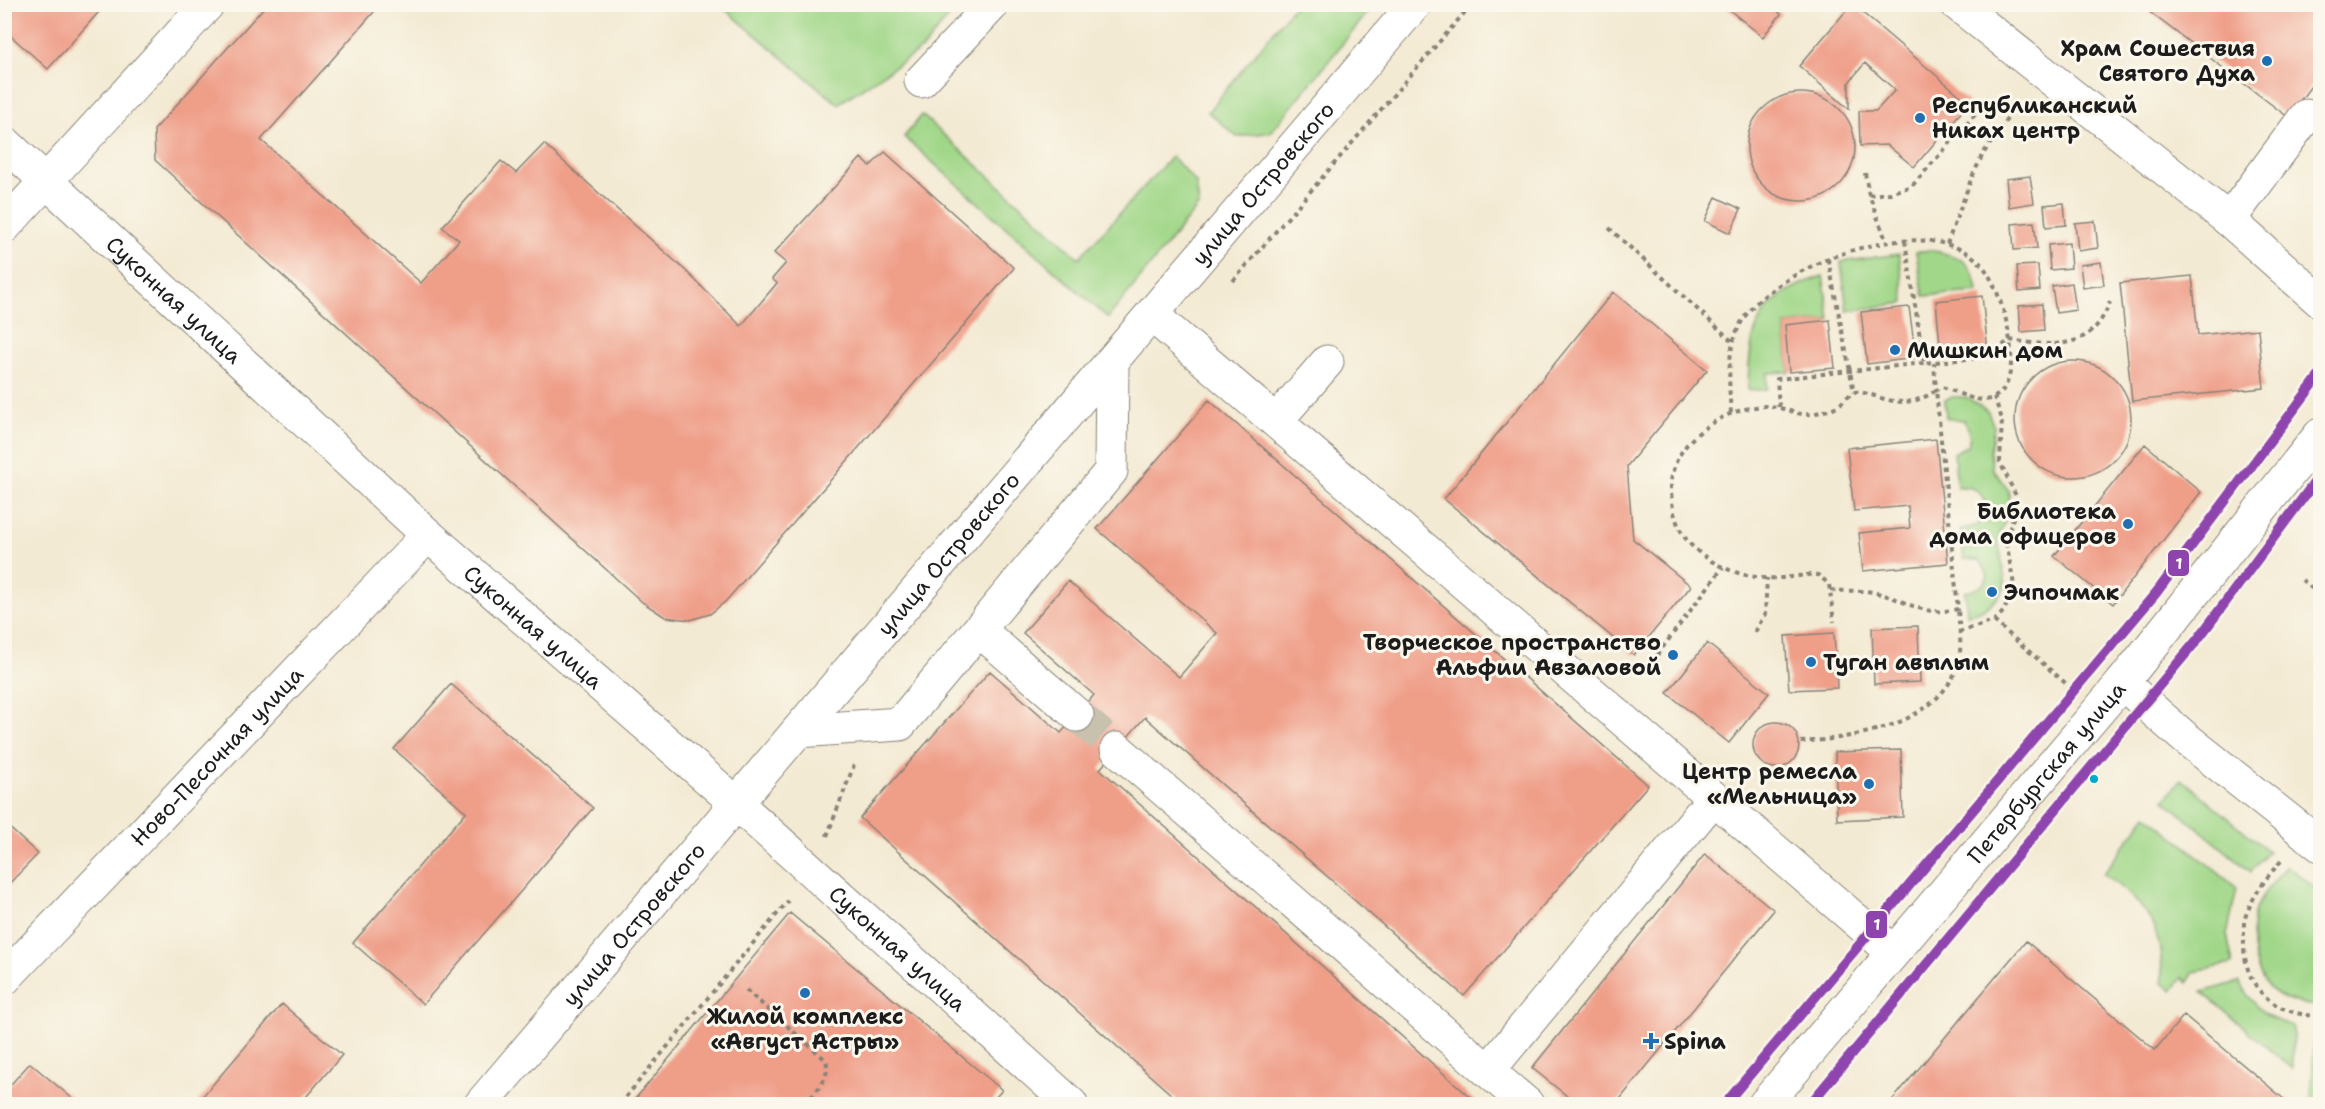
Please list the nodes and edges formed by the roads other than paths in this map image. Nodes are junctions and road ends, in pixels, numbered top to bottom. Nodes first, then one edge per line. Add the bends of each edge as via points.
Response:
1 (208, 4) edge
2 (993, 4) edge
3 (1415, 4) edge
4 (1957, 4) edge
5 (921, 81) dead end
6 (2306, 116) dead end
7 (4, 142) edge
8 (48, 180) junction
9 (2229, 220) junction
10 (4, 227) edge
11 (2320, 301) edge
12 (1152, 315) junction
13 (1112, 362) junction
14 (1327, 362) dead end
15 (1275, 421) junction
16 (2320, 435) edge
17 (428, 535) junction
18 (979, 630) junction
19 (2122, 683) junction
20 (1077, 715) tunnel mouth
21 (798, 731) junction
22 (1117, 749) tunnel mouth
23 (1713, 799) junction
24 (736, 804) junction
25 (2320, 845) edge
26 (1893, 952) junction
27 (4, 980) edge
28 (1488, 1071) junction
29 (1064, 1102) edge
30 (481, 1104) edge
31 (1527, 1104) edge
32 (1765, 1104) edge

1 - 8 street
2 - 5 street
3 - 12 street, улица Островского
4 - 9 street
6 - 9 street
7 - 8 street, Суконная улица
8 - 10 street
8 - 17 street, Суконная улица
9 - 11 street
12 - 13 street, улица Островского
12 - 15 street
13 - 18 street via 1111,471
13 - 21 street, улица Островского
14 - 15 street
15 - 23 street
16 - 19 street, Петербургская улица
17 - 24 street, Суконная улица
17 - 27 street, Ново-Песочная улица
18 - 20 street
18 - 21 street via 900,724
19 - 25 street
19 - 26 street, Петербургская улица
21 - 24 street, улица Островского
22 - 28 street
23 - 26 street
23 - 28 street
24 - 29 street, Суконная улица
24 - 30 street, улица Островского
26 - 32 street, Петербургская улица
28 - 31 street

